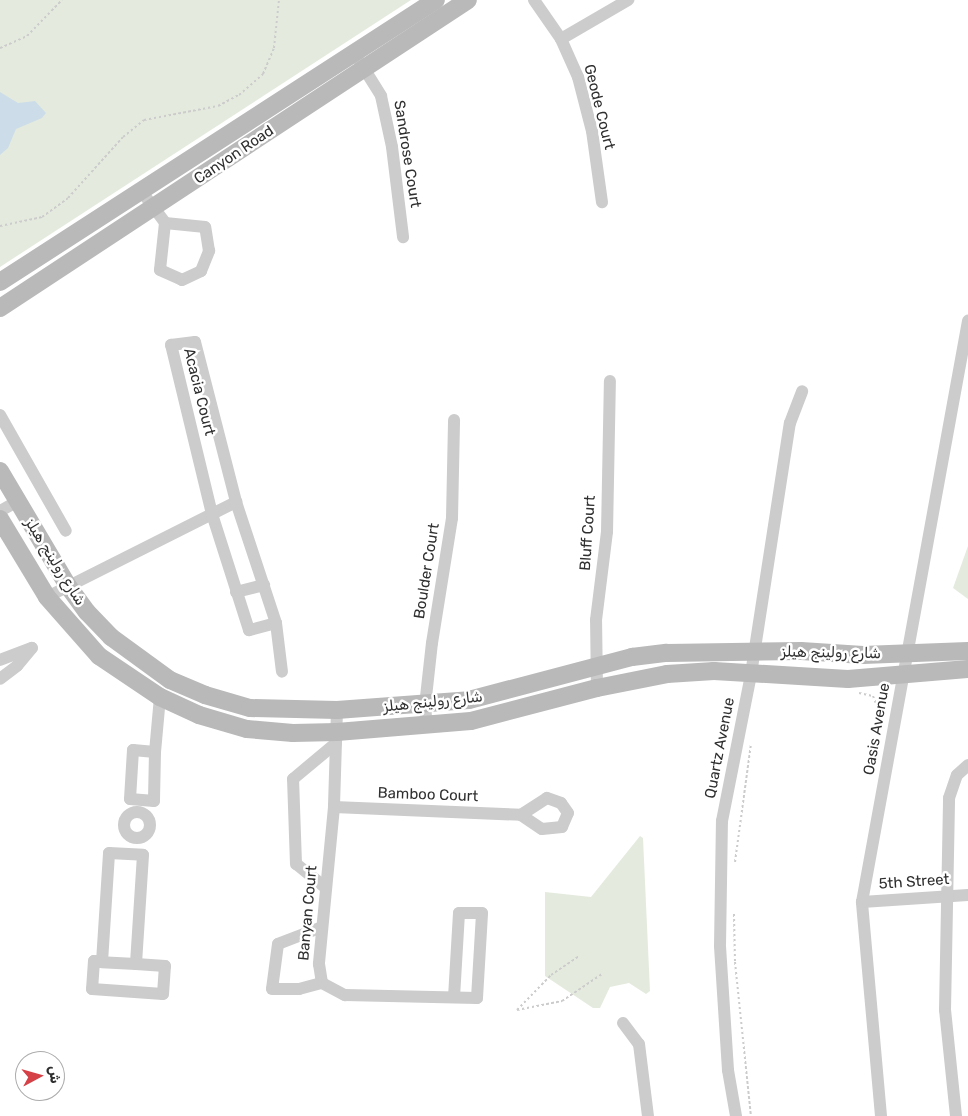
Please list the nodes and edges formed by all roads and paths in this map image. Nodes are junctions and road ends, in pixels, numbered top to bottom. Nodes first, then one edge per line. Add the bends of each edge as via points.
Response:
1 (62, 0) edge
2 (279, 0) edge
3 (436, 0) edge
4 (468, 0) edge
5 (534, 0) edge
6 (628, 0) edge
7 (561, 39) junction
8 (0, 48) edge
9 (354, 53) junction
10 (364, 69) junction
11 (142, 192) junction
12 (602, 202) dead end
13 (154, 208) junction
14 (165, 223) junction
15 (0, 226) edge
16 (403, 237) dead end
17 (0, 282) edge
18 (0, 308) edge
19 (968, 320) edge
20 (610, 381) dead end
21 (802, 391) dead end
22 (0, 415) edge
23 (454, 420) dead end
24 (0, 471) edge
25 (18, 501) junction
26 (236, 502) junction
27 (0, 511) edge
28 (212, 514) junction
29 (0, 519) edge
30 (66, 531) dead end
31 (264, 584) junction
32 (68, 586) junction
33 (236, 592) junction
34 (47, 597) junction
35 (276, 623) junction
36 (968, 651) edge
37 (753, 652) junction
38 (907, 654) junction
39 (0, 660) edge
40 (596, 667) junction
41 (968, 669) edge
42 (282, 672) dead end
43 (751, 674) junction
44 (903, 677) junction
45 (0, 679) edge
46 (597, 688) junction
47 (857, 693) dead end
48 (160, 697) junction
49 (425, 706) junction
50 (337, 710) junction
51 (427, 726) junction
52 (884, 726) dead end
53 (337, 738) junction
54 (751, 740) dead end
55 (155, 752) junction
56 (968, 765) edge
57 (141, 806) junction
58 (334, 807) junction
59 (521, 815) dead end
60 (134, 838) junction
61 (132, 854) junction
62 (734, 864) dead end
63 (326, 888) junction
64 (949, 896) junction
65 (968, 896) edge
66 (862, 902) junction
67 (734, 913) dead end
68 (322, 926) junction
69 (578, 956) dead end
70 (102, 962) junction
71 (136, 964) junction
72 (602, 974) dead end
73 (322, 983) junction
74 (454, 997) junction
75 (623, 1023) dead end
76 (648, 1116) edge
77 (736, 1116) edge
78 (751, 1116) edge
79 (881, 1116) edge
80 (956, 1116) edge

1 - 8 path via 27,36
2 - 15 path via 274,48 263,74 239,95 218,106 144,120 123,137 68,198 42,217
3 - 9 main road, Canyon Road
4 - 10 main road, Canyon Road
5 - 7 street, Geode Court
6 - 7 street
7 - 12 street, Geode Court via 578,77 592,131
9 - 10 street, Sandrose Court
9 - 11 main road, Canyon Road
10 - 13 main road, Canyon Road
10 - 16 street, Sandrose Court via 381,96 392,147
11 - 13 street
11 - 17 main road, Canyon Road
13 - 14 street
13 - 18 main road, Canyon Road
14 - 14 street via 160,270 182,280 201,272 209,251 205,227
19 - 38 street, Oasis Avenue
20 - 40 street, Bluff Court via 606,532 596,620
21 - 37 street, Quartz Avenue via 790,423
22 - 30 street
23 - 49 street, Boulder Court via 452,518
24 - 25 main road, شارع رولينج هيلز
25 - 27 street
25 - 32 main road, شارع رولينج هيلز
26 - 28 street
26 - 28 street, Acacia Court via 194,342 171,345
26 - 31 street, Acacia Court
28 - 32 street
28 - 33 street, Acacia Court
29 - 34 main road, شارع رولينج هيلز
31 - 33 street
31 - 35 street, Acacia Court
32 - 34 street
32 - 50 main road, شارع رولينج هيلز via 111,637 170,680 205,695 250,708
33 - 35 street, Acacia Court via 249,630
34 - 48 main road, شارع رولينج هيلز via 99,656
35 - 42 street, Acacia Court
36 - 38 main road, شارع رولينج هيلز
37 - 38 main road, شارع رولينج هيلز
37 - 40 main road, شارع رولينج هيلز via 667,653 632,657
37 - 43 street, Quartz Avenue
38 - 44 street, Oasis Avenue
39 - 45 street via 32,648
40 - 46 street, Bluff Court
40 - 49 main road, شارع رولينج هيلز via 469,700
41 - 44 main road, شارع رولينج هيلز
43 - 44 main road, شارع رولينج هيلز via 848,679
43 - 46 main road, شارع رولينج هيلز via 714,671 667,674
43 - 77 street, Quartz Avenue via 722,821 720,946 728,1070
44 - 66 street, Oasis Avenue
46 - 51 main road, شارع رولينج هيلز via 471,721
47 - 52 path via 873,696
48 - 53 main road, شارع رولينج هيلز via 200,715 246,729
48 - 55 street
49 - 50 main road, شارع رولينج هيلز
49 - 51 street, Boulder Court
50 - 53 street, Banyan Court
51 - 53 main road, شارع رولينج هيلز
53 - 58 street, Banyan Court
53 - 63 street via 293,779 296,864
54 - 62 path
55 - 57 street via 154,800
55 - 57 street via 133,750 130,799
56 - 64 street via 957,775 949,798
57 - 60 street via 125,821 125,830
57 - 60 street via 150,829 146,836
58 - 59 street, Bamboo Court
58 - 63 street, Banyan Court
60 - 61 street
61 - 70 street via 109,853
61 - 71 street via 143,855
63 - 68 street, Banyan Court
64 - 65 street, 5th Street
64 - 66 street, 5th Street
64 - 80 street via 944,1010
66 - 79 street, Oasis Avenue
67 - 78 path via 735,962
68 - 73 street, Banyan Court via 319,964
68 - 73 street via 278,944 272,989 299,989
69 - 72 path via 551,975 517,1010 562,1001
70 - 71 street
70 - 71 street via 94,961 92,989 163,994 165,966
73 - 74 street via 345,994
74 - 74 street via 477,998 482,913 459,912
75 - 76 street via 639,1044

